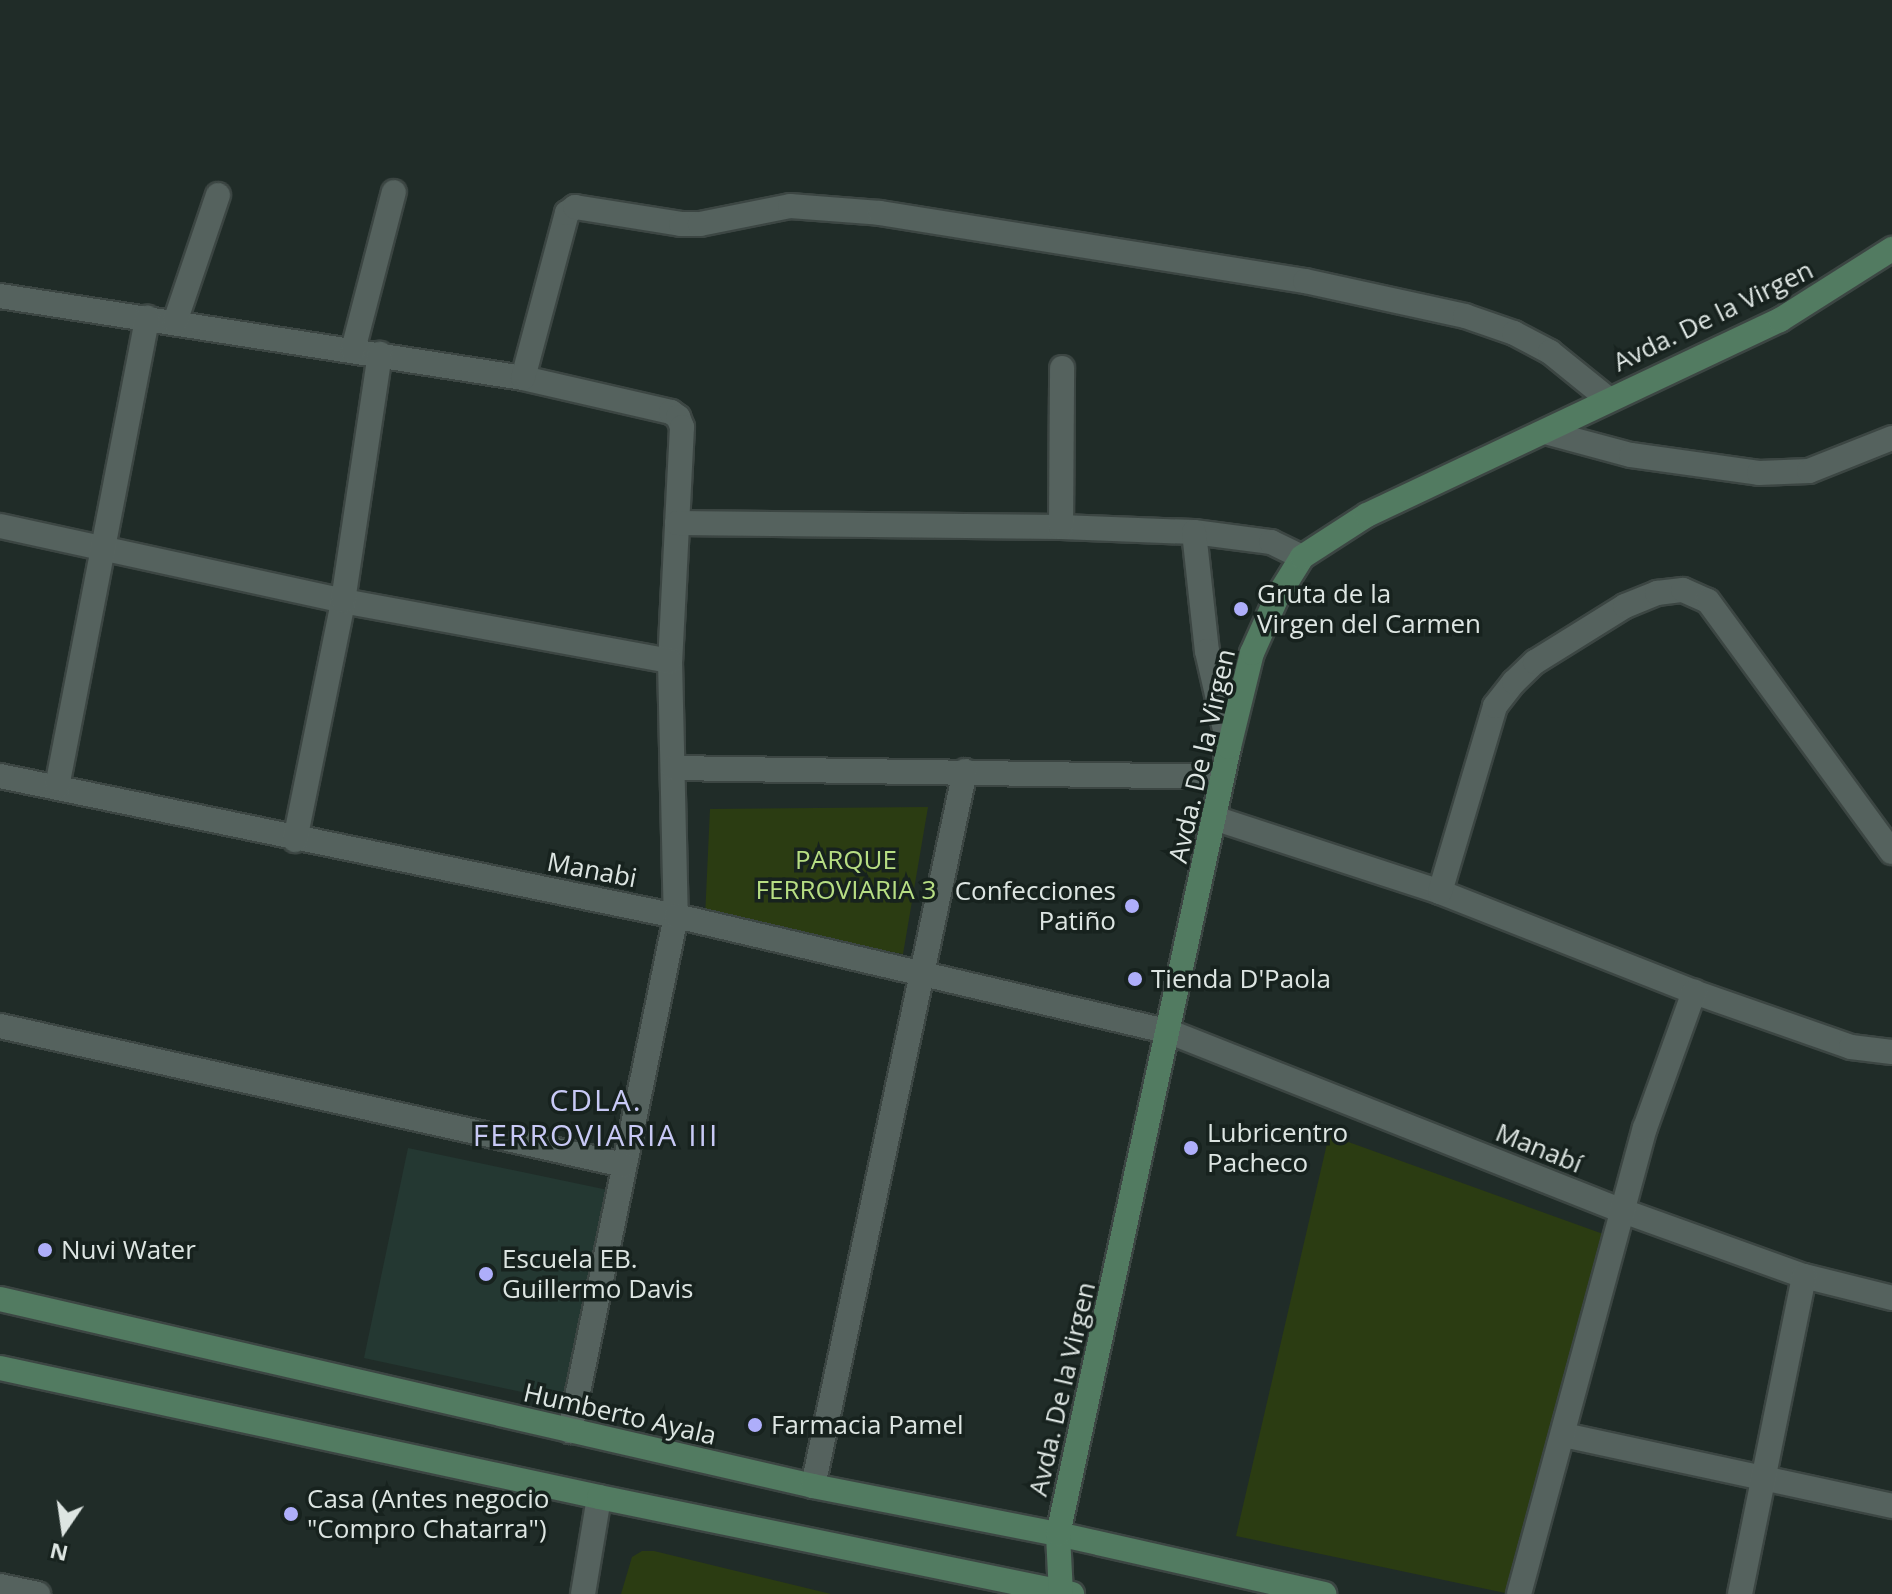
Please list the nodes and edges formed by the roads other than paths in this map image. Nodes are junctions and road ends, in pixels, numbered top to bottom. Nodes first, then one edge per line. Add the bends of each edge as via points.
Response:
1 (394, 192) dead end
2 (218, 195) dead end
3 (1892, 249) edge
4 (0, 296) edge
5 (147, 318) junction
6 (175, 322) junction
7 (353, 350) junction
8 (380, 354) junction
9 (1062, 368) dead end
10 (523, 378) junction
11 (1608, 399) junction
12 (1545, 432) junction
13 (1892, 438) edge
14 (677, 523) junction
15 (0, 526) edge
16 (1061, 527) junction
17 (1194, 532) junction
18 (105, 547) junction
19 (1302, 557) junction
20 (343, 601) junction
21 (670, 661) junction
22 (1229, 747) junction
23 (673, 768) junction
24 (965, 771) junction
25 (0, 776) edge
26 (1222, 777) junction
27 (57, 787) junction
28 (1214, 818) junction
29 (295, 840) junction
30 (1892, 852) edge
31 (1440, 892) junction
32 (676, 916) junction
33 (920, 972) junction
34 (1694, 992) junction
35 (0, 1026) edge
36 (1170, 1032) junction
37 (1892, 1052) edge
38 (624, 1165) junction
39 (1623, 1211) junction
40 (1804, 1276) junction
41 (1892, 1298) edge
42 (0, 1299) edge
43 (0, 1368) edge
44 (570, 1431) junction
45 (1564, 1435) junction
46 (1765, 1480) junction
47 (813, 1486) junction
48 (599, 1497) junction
49 (1892, 1506) edge
50 (1058, 1534) junction
51 (0, 1586) edge
52 (1064, 1593) edge
53 (38, 1594) edge
54 (583, 1594) edge
55 (1324, 1594) edge
56 (1519, 1594) edge
57 (1740, 1594) edge

1 - 7 street
2 - 6 street
3 - 11 street, Avda. De la Virgen via 1780,320
4 - 5 street
5 - 6 street
5 - 18 street
6 - 7 street
7 - 8 street
8 - 10 street
8 - 20 street
9 - 16 street
10 - 11 street via 567,213 575,207 690,224 790,206 880,213 1305,281 1465,316 1550,352
10 - 14 street via 678,417 682,427
11 - 12 street, Avda. De la Virgen
12 - 13 street via 1631,455 1759,473 1809,471
12 - 19 street, Avda. De la Virgen via 1367,515
14 - 16 street
14 - 21 street
15 - 18 street
16 - 17 street
17 - 19 street via 1271,542
17 - 22 street via 1209,661
18 - 20 street
18 - 27 street
19 - 22 street, Avda. De la Virgen via 1252,653
20 - 21 street
20 - 29 street
21 - 23 street
22 - 26 street, Avda. De la Virgen
23 - 24 street
23 - 32 street
24 - 26 street
24 - 33 street
25 - 27 street, Manabi
26 - 28 street, Avda. De la Virgen
27 - 29 street, Manabi
28 - 31 street
28 - 36 street, Avda. De la Virgen
29 - 32 street, Manabi
30 - 31 street via 1708,601 1683,590 1657,593 1625,606 1535,662 1514,682 1495,706
31 - 34 street
32 - 33 street, Manabi
32 - 38 street
33 - 36 street, Manabi
33 - 47 street
34 - 37 street via 1851,1047
34 - 39 street via 1645,1128
35 - 38 street
36 - 39 street, Manabí
36 - 50 street, Avda. De la Virgen
38 - 44 street
39 - 40 street, Manabí
39 - 45 street
40 - 41 street, Manabí
40 - 46 street
42 - 44 street, Humberto Ayala
43 - 48 street
44 - 47 street, Humberto Ayala
45 - 46 street
45 - 56 street
46 - 49 street
46 - 57 street
47 - 50 street, Humberto Ayala
48 - 52 street
48 - 54 street
50 - 52 street, Avda. De la Virgen
50 - 55 street, Humberto Ayala
51 - 53 street

